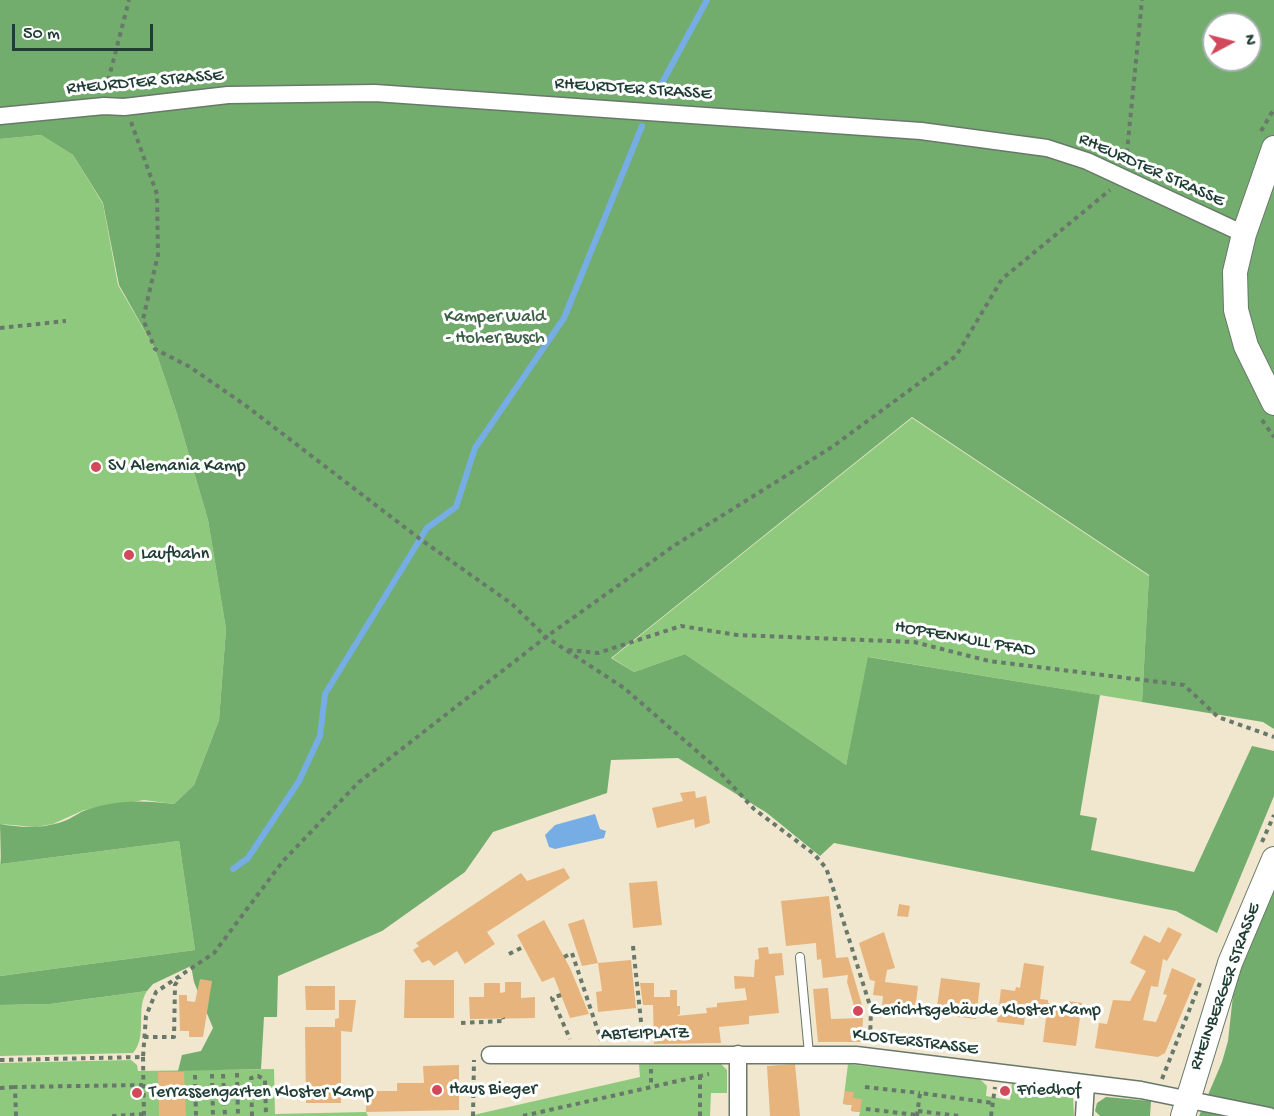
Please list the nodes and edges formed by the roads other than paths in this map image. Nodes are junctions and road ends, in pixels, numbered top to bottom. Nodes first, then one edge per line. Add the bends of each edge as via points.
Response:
1 (0, 116) edge
2 (1274, 148) edge
3 (1244, 234) junction
4 (1274, 403) edge
5 (1274, 859) edge
6 (800, 957) dead end
7 (738, 1054) junction
8 (809, 1054) junction
9 (482, 1057) road end
10 (1086, 1084) junction
11 (1184, 1109) edge
12 (738, 1116) edge
13 (1084, 1116) edge
14 (1269, 1116) edge

1 - 3 street, RHEURDTER STRASSE via 228,95 375,93 921,131 1047,148 1087,161
2 - 3 main road
3 - 4 main road via 1235,272 1236,310 1246,346
5 - 11 main road, RHEINBERGER STRASSE via 1230,963
6 - 8 lane
7 - 8 street, KLOSTERSTRASSE
7 - 9 street, ABTEIPLATZ
7 - 12 street
8 - 10 street, KLOSTERSTRASSE via 870,1056
10 - 11 street, KLOSTERSTRASSE via 1140,1090
10 - 13 street
11 - 14 street, KLOSTERSTRASSE

